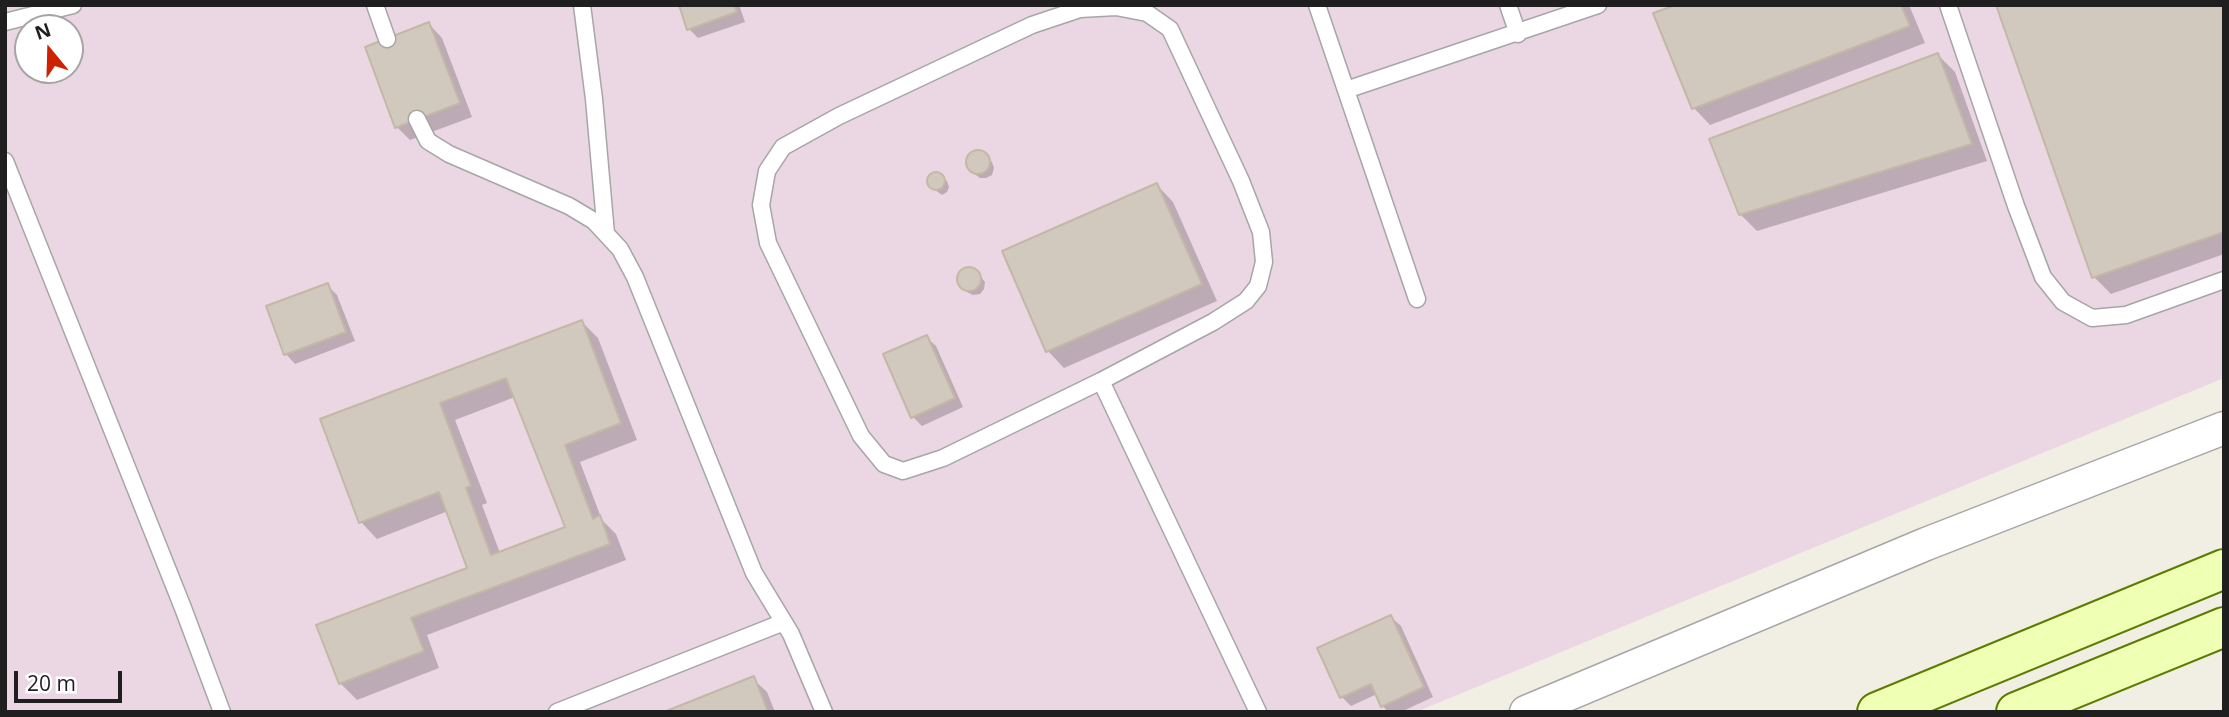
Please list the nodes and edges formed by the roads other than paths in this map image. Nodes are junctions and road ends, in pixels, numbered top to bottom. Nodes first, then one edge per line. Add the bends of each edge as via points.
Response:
1 (73, 5) edge
2 (375, 5) edge
3 (582, 5) edge
4 (1317, 5) edge
5 (1508, 5) edge
6 (1598, 5) edge
7 (1948, 5) edge
8 (5, 22) edge
9 (1518, 34) junction
10 (387, 39) dead end
11 (1346, 90) junction
12 (417, 120) dead end
13 (5, 161) edge
14 (606, 234) junction
15 (2224, 280) edge
16 (1417, 299) dead end
17 (1101, 381) junction
18 (2224, 428) edge
19 (2224, 569) edge
20 (784, 622) junction
21 (2224, 627) edge
22 (222, 712) edge
23 (557, 712) edge
24 (824, 712) edge
25 (1258, 712) edge
26 (1526, 712) edge
27 (1877, 712) edge
28 (2016, 712) edge

1 - 8 lane
2 - 10 lane
3 - 14 lane
4 - 11 lane
5 - 9 lane
6 - 9 lane
7 - 15 lane via 2043,277 2063,302 2092,318 2126,315
9 - 11 lane
11 - 16 lane
12 - 14 lane via 428,141 449,154 569,206
13 - 22 lane
14 - 20 lane via 620,248 635,277 754,573
17 - 17 lane via 1246,301 1258,286 1264,262 1261,232 1241,181 1170,29 1147,13 1116,7 1080,9 1020,31 839,116 783,148 767,171 761,205 768,243 861,436 884,464 903,471 943,458
17 - 25 lane
18 - 26 street via 1913,549
19 - 27 main road
20 - 23 lane
20 - 24 lane
21 - 28 main road

